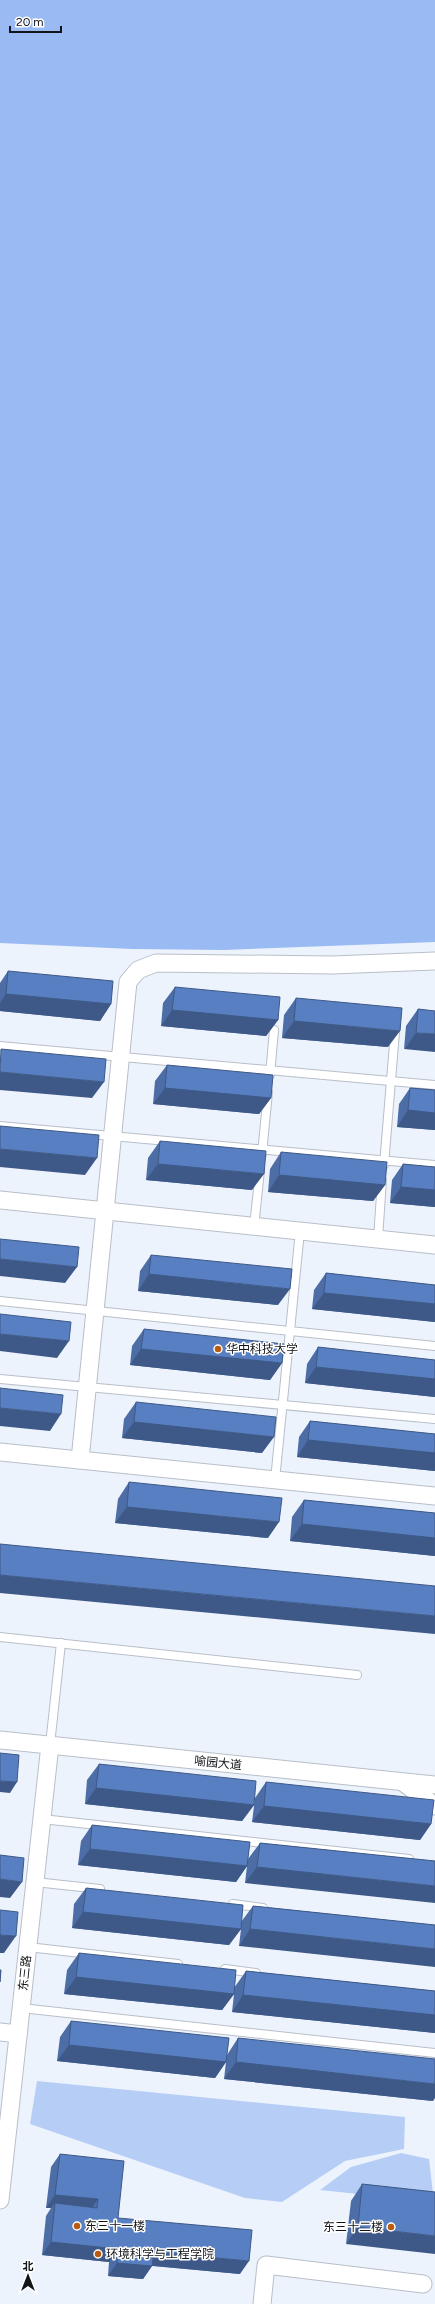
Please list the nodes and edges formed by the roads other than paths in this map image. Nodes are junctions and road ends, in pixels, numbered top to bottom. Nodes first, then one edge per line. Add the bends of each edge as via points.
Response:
1 (435, 961) edge
2 (274, 1030) edge
3 (395, 1032) edge
4 (0, 1046) edge
5 (121, 1057) junction
6 (270, 1070) junction
7 (391, 1081) junction
8 (435, 1085) edge
9 (0, 1126) edge
10 (113, 1136) junction
11 (262, 1149) junction
12 (384, 1160) junction
13 (435, 1164) edge
14 (0, 1200) edge
15 (105, 1211) junction
16 (254, 1227) junction
17 (300, 1231) junction
18 (378, 1239) junction
19 (435, 1245) edge
20 (0, 1301) edge
21 (95, 1311) junction
22 (290, 1331) junction
23 (435, 1346) edge
24 (0, 1379) edge
25 (87, 1387) junction
26 (283, 1405) junction
27 (435, 1419) edge
28 (0, 1452) edge
29 (80, 1460) junction
30 (275, 1480) junction
31 (435, 1496) edge
32 (0, 1637) edge
33 (61, 1643) junction
34 (357, 1675) dead end
35 (0, 1740) edge
36 (50, 1745) junction
37 (402, 1782) junction
38 (435, 1785) edge
39 (435, 1806) edge
40 (42, 1819) junction
41 (419, 1860) edge
42 (35, 1882) junction
43 (106, 1890) edge
44 (223, 1903) edge
45 (270, 1909) edge
46 (28, 1947) junction
47 (184, 1965) edge
48 (216, 1968) edge
49 (263, 1974) edge
50 (21, 2008) junction
51 (0, 2032) edge
52 (18, 2034) junction
53 (435, 2053) edge
54 (0, 2200) edge
55 (423, 2284) dead end
56 (262, 2304) edge

1 - 5 street via 332,965 156,963 138,970 128,982
2 - 6 lane
3 - 7 lane
4 - 5 lane
5 - 6 lane
5 - 10 street
6 - 7 lane
6 - 11 lane
7 - 8 lane
7 - 12 lane
9 - 10 lane
10 - 11 lane
10 - 15 street
11 - 12 lane
11 - 16 lane
12 - 13 lane
12 - 18 lane
14 - 15 street
15 - 16 street
15 - 21 street
16 - 17 street
17 - 18 street
17 - 22 lane
18 - 19 street
20 - 21 lane
21 - 22 lane
21 - 25 street
22 - 23 lane
22 - 26 lane
24 - 25 lane
25 - 26 lane
25 - 29 street
26 - 27 lane
26 - 30 lane
28 - 29 street
29 - 30 street
30 - 31 street
32 - 33 lane
33 - 34 lane
33 - 36 lane
35 - 36 street, 喻园大道
36 - 37 street, 喻园大道
36 - 40 street, 东三路
37 - 38 street, 喻园大道
37 - 39 street
40 - 41 lane
40 - 42 street, 东三路
42 - 43 lane
42 - 46 street, 东三路
44 - 45 lane
46 - 47 lane
46 - 50 street, 东三路
48 - 49 lane
50 - 52 street, 东三路
50 - 53 lane
51 - 52 street
52 - 54 street, 东三路
55 - 56 street via 266,2265

